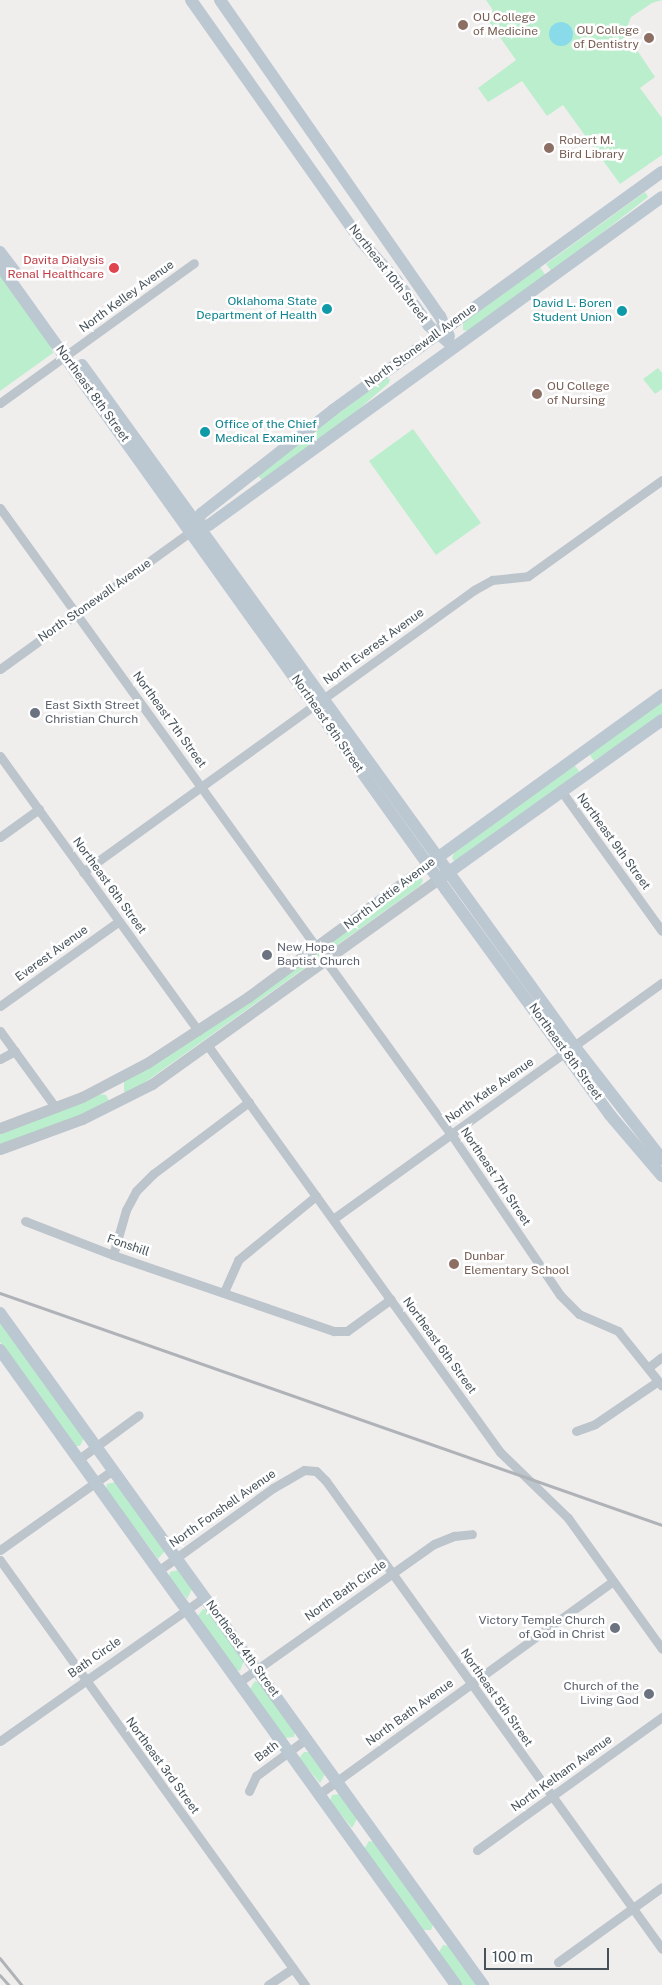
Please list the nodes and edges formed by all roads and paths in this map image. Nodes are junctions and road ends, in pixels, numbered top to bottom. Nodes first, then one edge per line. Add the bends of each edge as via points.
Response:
1 (191, 0) edge
2 (220, 0) edge
3 (662, 172) edge
4 (662, 197) edge
5 (0, 252) edge
6 (194, 263) dead end
7 (0, 266) edge
8 (442, 331) junction
9 (454, 347) junction
10 (69, 354) junction
11 (0, 403) edge
12 (662, 480) edge
13 (0, 508) edge
14 (196, 527) junction
15 (76, 614) junction
16 (0, 669) edge
17 (662, 695) edge
18 (319, 702) junction
19 (662, 720) edge
20 (0, 756) edge
21 (200, 786) junction
22 (562, 792) junction
23 (39, 809) junction
24 (0, 837) edge
25 (439, 857) junction
26 (427, 864) junction
27 (83, 872) junction
28 (449, 872) junction
29 (438, 880) junction
30 (119, 921) junction
31 (662, 931) edge
32 (317, 948) junction
33 (326, 961) junction
34 (662, 983) edge
35 (0, 1006) edge
36 (0, 1031) edge
37 (198, 1031) junction
38 (208, 1046) junction
39 (570, 1050) junction
40 (14, 1051) junction
41 (0, 1059) edge
42 (249, 1102) junction
43 (56, 1108) junction
44 (0, 1128) edge
45 (451, 1134) junction
46 (0, 1149) edge
47 (662, 1160) edge
48 (662, 1176) edge
49 (316, 1196) junction
50 (333, 1219) junction
51 (24, 1221) dead end
52 (112, 1255) junction
53 (224, 1292) junction
54 (390, 1299) junction
55 (0, 1313) edge
56 (0, 1350) edge
57 (662, 1357) edge
58 (649, 1367) junction
59 (660, 1384) edge
60 (139, 1415) dead end
61 (576, 1431) dead end
62 (96, 1446) junction
63 (79, 1459) junction
64 (113, 1470) junction
65 (304, 1470) joint
66 (95, 1482) junction
67 (472, 1534) dead end
68 (0, 1550) edge
69 (176, 1558) junction
70 (0, 1560) edge
71 (158, 1571) junction
72 (393, 1573) junction
73 (613, 1581) junction
74 (205, 1597) junction
75 (187, 1609) junction
76 (662, 1649) edge
77 (256, 1669) junction
78 (85, 1681) junction
79 (239, 1682) junction
80 (471, 1684) junction
81 (662, 1717) edge
82 (306, 1739) junction
83 (0, 1741) edge
84 (289, 1751) junction
85 (337, 1782) junction
86 (249, 1791) dead end
87 (319, 1794) junction
88 (552, 1797) junction
89 (370, 1828) junction
90 (353, 1841) junction
91 (477, 1850) dead end
92 (662, 1887) edge
93 (633, 1908) junction
94 (445, 1932) junction
95 (427, 1944) junction
96 (662, 1949) edge
97 (558, 1962) dead end
98 (293, 1968) junction
99 (268, 1985) edge
100 (305, 1985) edge
101 (456, 1985) edge
102 (483, 1985) edge

1 - 8 main road, Northeast 10th Street via 361,241
2 - 8 main road, Northeast 10th Street via 440,316
3 - 8 main road, North Stonewall Avenue
4 - 9 main road, North Stonewall Avenue
5 - 10 main road, Northeast 8th Street
6 - 10 street, North Kelley Avenue
7 - 10 main road, Northeast 8th Street
8 - 9 main road, Northeast 10th Street
8 - 14 main road, North Stonewall Avenue via 333,410 201,514
9 - 14 main road, North Stonewall Avenue
10 - 11 street, North Kelley Avenue
10 - 14 main road, Northeast 8th Street
12 - 18 street, North Everest Avenue via 528,576 482,585
13 - 15 street, Northeast 7th Street
14 - 15 street, North Stonewall Avenue
14 - 18 main road, Northeast 8th Street
15 - 16 street, North Stonewall Avenue
15 - 21 street, Northeast 7th Street
17 - 25 main road, North Lottie Avenue
18 - 21 street, North Everest Avenue
18 - 25 main road, Northeast 8th Street
18 - 26 main road, Northeast 8th Street
19 - 22 main road, North Lottie Avenue
20 - 23 street, Northeast 6th Street
21 - 27 street, North Everest Avenue
21 - 32 street, Northeast 7th Street
22 - 28 main road, North Lottie Avenue
22 - 31 street, Northeast 9th Street
23 - 24 street
23 - 27 street, Northeast 6th Street
25 - 26 main road, North Lottie Avenue
25 - 28 main road, Northeast 8th Street
26 - 29 main road, Northeast 8th Street
26 - 32 street, North Lottie Avenue
27 - 30 street, Northeast 6th Street
28 - 29 main road, North Lottie Avenue
28 - 39 main road, Northeast 8th Street
29 - 33 street, North Lottie Avenue
29 - 39 main road, Northeast 8th Street
30 - 35 street, Everest Avenue
30 - 37 street, Northeast 6th Street
32 - 37 street, North Lottie Avenue
33 - 38 street, North Lottie Avenue
33 - 45 street, Northeast 7th Street
34 - 39 street, North Kate Avenue
36 - 40 street
37 - 43 street, North Lottie Avenue via 124,1076
38 - 42 street, Northeast 6th Street
38 - 46 street, North Lottie Avenue via 152,1084 104,1110
39 - 45 street, North Kate Avenue
39 - 47 main road, Northeast 8th Street
39 - 48 main road, Northeast 8th Street via 632,1143
40 - 41 street
40 - 43 street
42 - 49 street, Northeast 6th Street
42 - 52 street via 153,1174 136,1191 126,1210
43 - 44 street, North Lottie Avenue
45 - 50 street, North Kate Avenue
45 - 58 street, Northeast 7th Street via 560,1295 579,1314 618,1331
49 - 50 street, Northeast 6th Street
49 - 53 street via 238,1260
50 - 54 street, Northeast 6th Street
51 - 52 street, Fonshill
52 - 53 street, Fonshill
53 - 54 street via 334,1331 348,1331
54 - 73 street, Northeast 6th Street via 500,1452 568,1518
55 - 62 main road, Northeast 4th Street
56 - 63 main road, Northeast 4th Street
57 - 58 street
58 - 59 street, Northeast 7th Street
59 - 61 street via 595,1424
60 - 62 street
62 - 63 street
62 - 64 main road, Northeast 4th Street
63 - 66 main road, Northeast 4th Street
64 - 66 street
64 - 69 main road, Northeast 4th Street
65 - 69 street, North Fonshell Avenue via 273,1488
65 - 72 street, Northeast 5th Street via 316,1471 326,1480
66 - 68 street
66 - 71 main road, Northeast 4th Street
67 - 72 street, North Bath Circle via 454,1536 434,1544
69 - 71 street, North Fonshell Avenue
69 - 74 main road, Northeast 4th Street
70 - 78 street, Northeast 3rd Street
71 - 75 main road, Northeast 4th Street
72 - 77 street, North Bath Circle
72 - 80 street, Northeast 5th Street
73 - 76 street, Northeast 6th Street
73 - 80 street, North Bath Avenue
74 - 75 street, Bath Circle
74 - 77 main road, Northeast 4th Street
75 - 78 street, Bath Circle
75 - 79 main road, Northeast 4th Street
77 - 79 street, North Bath Circle
77 - 82 main road, Northeast 4th Street
78 - 83 street, Bath Circle
78 - 98 street, Northeast 3rd Street
79 - 84 main road, Northeast 4th Street
80 - 85 street, North Bath Avenue
80 - 88 street, Northeast 5th Street
81 - 88 street, North Kelham Avenue
82 - 84 street, Bath
82 - 85 main road, Northeast 4th Street
84 - 86 street, Bath via 256,1776
84 - 87 main road, Northeast 4th Street
85 - 87 street, North Bath Avenue
85 - 89 main road, Northeast 4th Street
87 - 90 main road, Northeast 4th Street
88 - 91 street, North Kelham Avenue
88 - 93 street, Northeast 5th Street
89 - 90 main road
89 - 94 main road, Northeast 4th Street
90 - 95 main road, Northeast 4th Street
92 - 93 street
93 - 96 street, Northeast 5th Street
93 - 97 street
94 - 95 main road
94 - 102 main road, Northeast 4th Street
95 - 101 main road, Northeast 4th Street
98 - 99 street
98 - 100 street, Northeast 3rd Street

